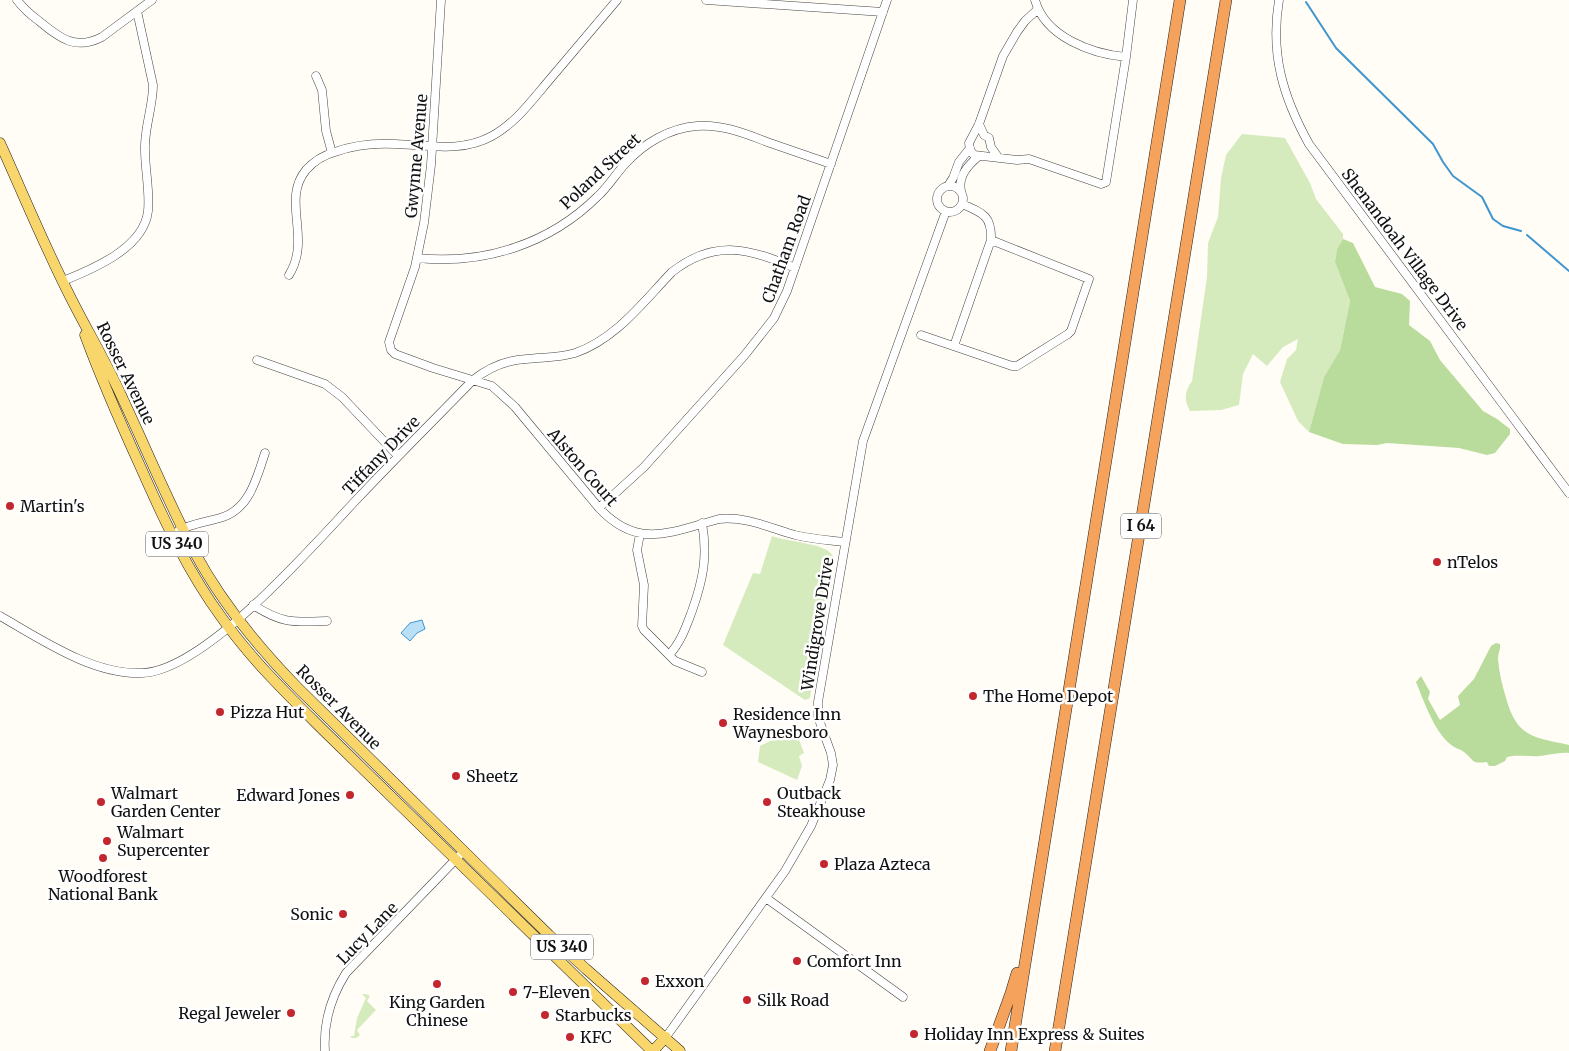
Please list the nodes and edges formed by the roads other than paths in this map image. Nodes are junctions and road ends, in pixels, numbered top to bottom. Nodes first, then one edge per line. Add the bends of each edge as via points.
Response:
1 (17, 0) edge
2 (152, 0) edge
3 (442, 0) edge
4 (617, 0) edge
5 (706, 0) edge
6 (888, 0) edge
7 (1035, 0) edge
8 (1133, 0) edge
9 (1180, 0) edge
10 (1226, 0) edge
11 (1279, 0) edge
12 (1037, 10) junction
13 (137, 11) junction
14 (883, 12) junction
15 (1126, 57) junction
16 (316, 76) dead end
17 (979, 124) junction
18 (984, 135) junction
19 (972, 138) junction
20 (0, 143) edge
21 (432, 147) junction
22 (992, 147) junction
23 (970, 148) junction
24 (332, 153) junction
25 (981, 156) junction
26 (998, 157) junction
27 (831, 164) junction
28 (948, 186) junction
29 (961, 191) junction
30 (962, 204) junction
31 (946, 211) junction
32 (991, 240) junction
33 (417, 258) junction
34 (795, 268) junction
35 (289, 275) dead end
36 (63, 281) junction
37 (76, 308) junction
38 (400, 311) joint
39 (921, 335) dead end
40 (954, 346) junction
41 (257, 360) dead end
42 (473, 380) junction
43 (265, 453) dead end
44 (398, 456) junction
45 (1569, 492) edge
46 (599, 508) junction
47 (702, 523) junction
48 (182, 528) junction
49 (172, 534) junction
50 (640, 534) junction
51 (845, 542) junction
52 (253, 605) junction
53 (0, 616) edge
54 (238, 620) junction
55 (326, 622) dead end
56 (229, 628) junction
57 (669, 655) junction
58 (702, 672) dead end
59 (464, 851) junction
60 (456, 860) junction
61 (766, 898) junction
62 (1033, 910) junction
63 (1073, 945) junction
64 (902, 997) dead end
65 (666, 1037) junction
66 (325, 1051) edge
67 (653, 1051) edge
68 (680, 1051) edge
69 (990, 1051) edge
70 (1011, 1051) edge
71 (1055, 1051) edge
72 (1062, 1051) edge

1 - 13 street via 56,35 80,44 102,37
2 - 13 street
3 - 21 street, Gwynne Avenue
4 - 21 street via 505,128 475,144
5 - 14 street
6 - 14 street, Chatham Road
7 - 12 street
8 - 15 street
9 - 62 highway, I 64
10 - 63 highway, I 64
11 - 45 street, Shenandoah Village Drive via 1276,35 1280,74 1309,144
12 - 15 street via 1052,29 1072,42 1111,56
12 - 17 street via 1016,32 1002,56
13 - 36 street via 153,85 144,149 146,222 139,235 116,255
14 - 27 street, Chatham Road
15 - 26 street via 1106,182 1101,184 1030,159
16 - 24 street via 322,90
17 - 18 street
17 - 19 street
18 - 19 street
18 - 22 street
19 - 23 street
20 - 36 main road, Rosser Avenue / US 340
21 - 24 street via 371,144
21 - 33 street, Gwynne Avenue via 429,193
22 - 25 street
22 - 26 street
23 - 25 street
23 - 28 street
24 - 35 street via 312,164 297,186 299,250
25 - 26 street
25 - 29 street via 969,165 962,176
27 - 33 street, Poland Street via 734,130 688,127 663,135 636,152 588,206 538,238 509,250 472,258
27 - 34 street, Chatham Road
28 - 29 street
28 - 31 street via 941,190 938,198
29 - 30 street
30 - 31 street via 956,210
30 - 32 street via 987,218
31 - 51 street, Windigrove Drive via 862,441
32 - 40 street
32 - 40 street via 1089,279 1073,325 1068,334 1017,366
33 - 38 street, Gwynne Avenue
34 - 42 street, Tiffany Drive via 744,250 724,249 703,254 672,272 612,334 598,343 563,356 503,363
34 - 46 street, Chatham Road via 780,307 744,356 644,467
36 - 37 main road, Rosser Avenue / US 340
37 - 48 main road, Rosser Avenue / US 340 via 120,393
37 - 49 main road, Rosser Avenue / US 340 via 103,385
38 - 42 street, Alston Court via 389,342 395,354
39 - 40 street
41 - 44 street via 326,384
42 - 44 street, Tiffany Drive
42 - 46 street, Alston Court via 492,386 505,396
43 - 48 street via 244,504 224,517
44 - 52 street, Tiffany Drive
46 - 50 street, Alston Court via 620,526
47 - 50 street, Alston Court via 664,534
47 - 51 street, Alston Court via 736,519 796,535
47 - 57 street via 705,557 702,581 682,638
48 - 49 street
48 - 54 main road, Rosser Avenue / US 340
49 - 56 main road, Rosser Avenue / US 340 via 201,587
50 - 57 street via 637,550 644,585 642,626
51 - 61 street, Windigrove Drive via 818,710 831,753 832,772 803,841
52 - 54 street, Tiffany Drive
52 - 55 street via 270,616 288,621
53 - 56 street, Tiffany Drive via 65,652 115,672 140,674 180,662
54 - 56 street, Tiffany Drive
54 - 59 main road, Rosser Avenue / US 340 via 298,688
56 - 60 main road, Rosser Avenue / US 340 via 278,685
57 - 58 street via 679,664
59 - 60 street, Lucy Lane
59 - 65 main road, Rosser Avenue / US 340 via 586,969
60 - 66 street, Lucy Lane via 346,973 329,1009
60 - 67 main road, Rosser Avenue / US 340
61 - 64 street
61 - 65 street, Windigrove Drive
62 - 69 highway via 1012,993
62 - 70 highway, I 64
63 - 71 highway, I 64
63 - 72 highway
65 - 67 main road
65 - 68 main road, Rosser Avenue / US 340

